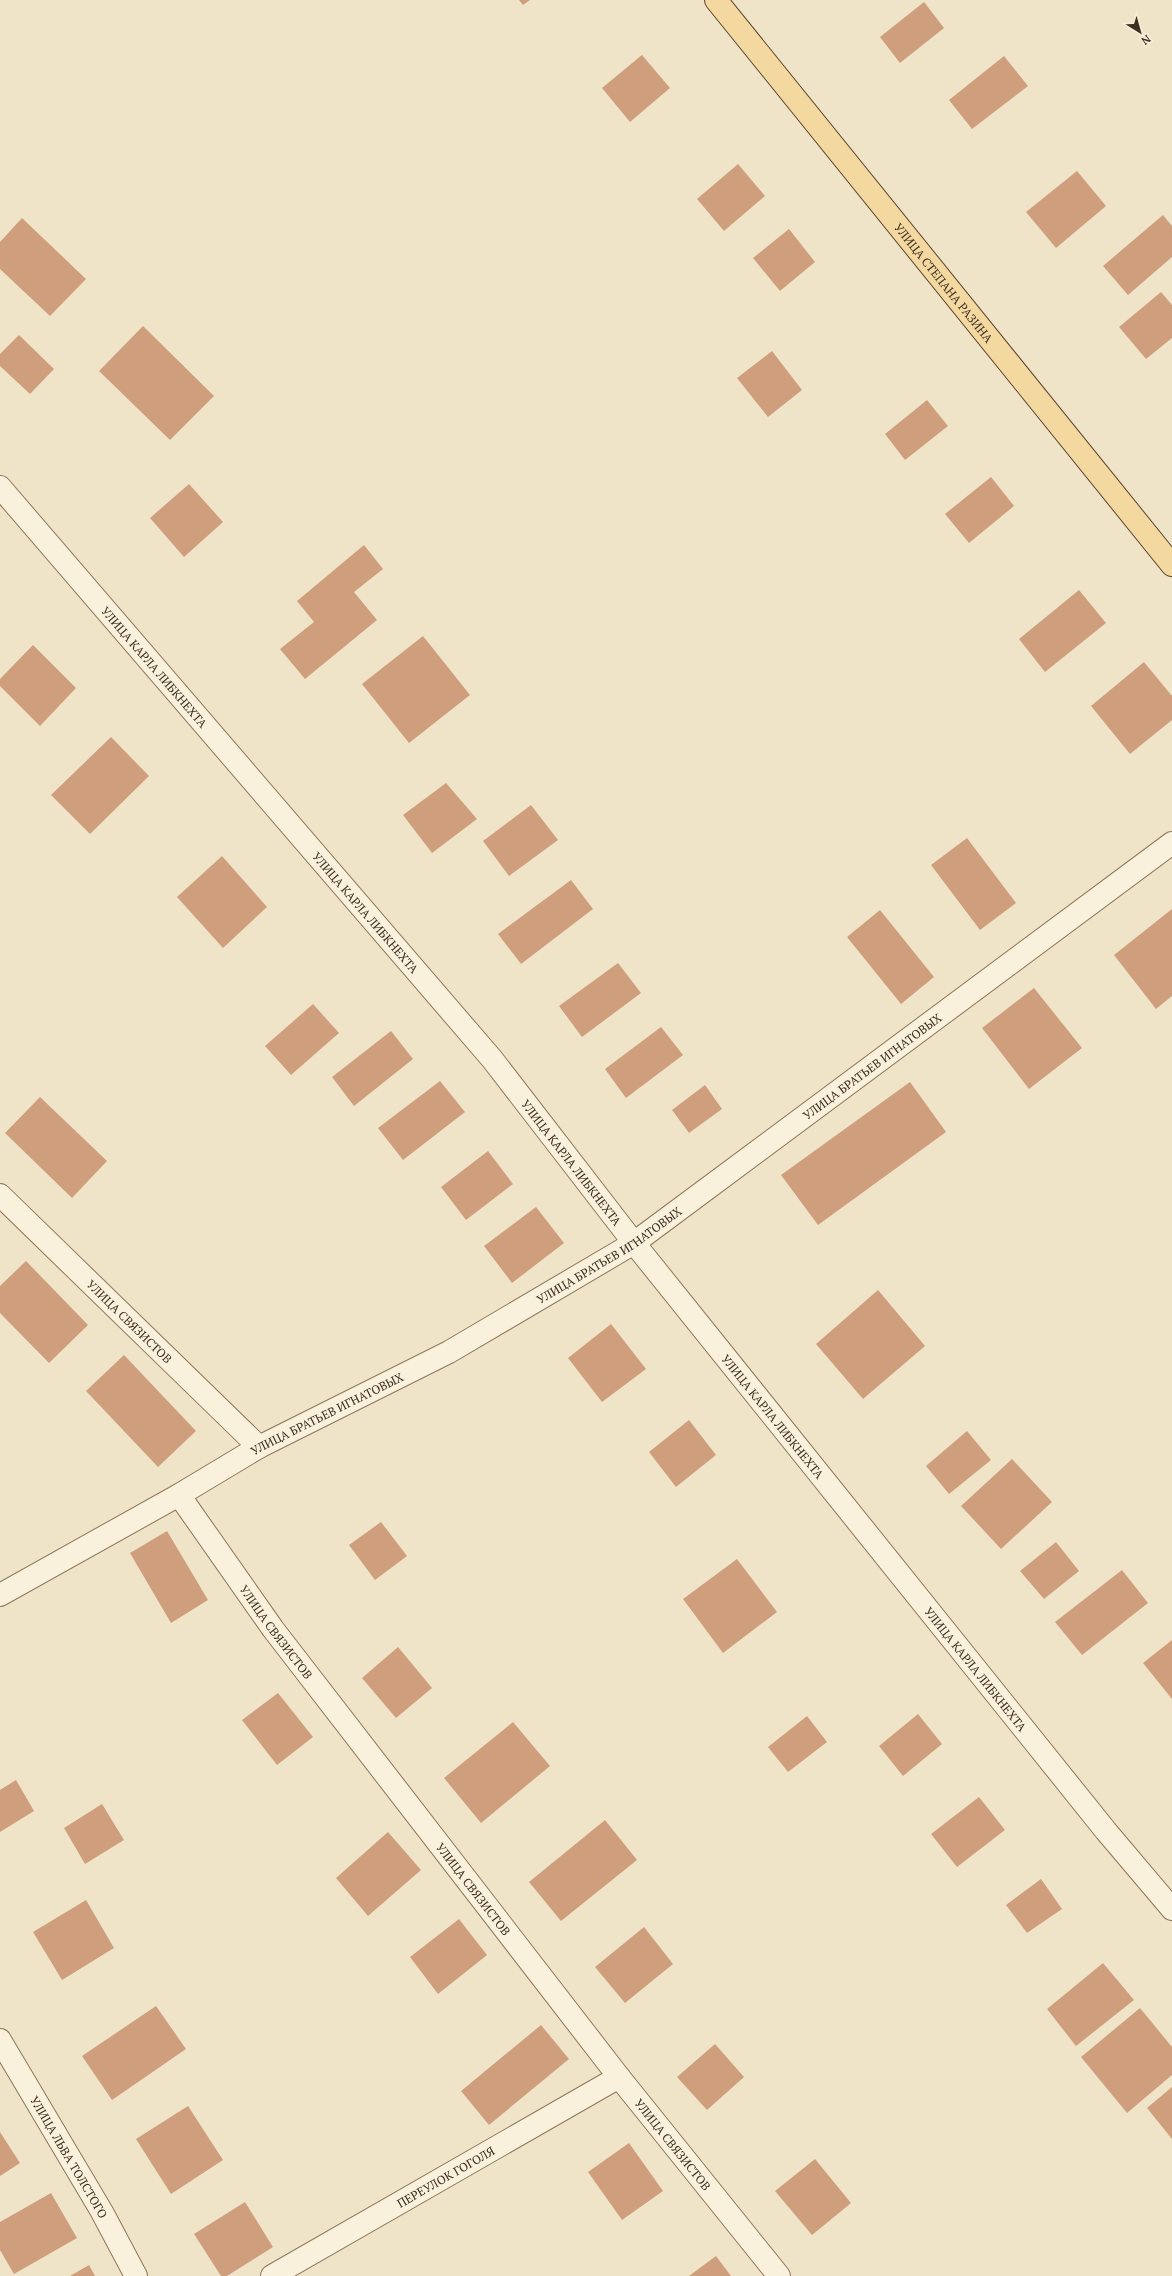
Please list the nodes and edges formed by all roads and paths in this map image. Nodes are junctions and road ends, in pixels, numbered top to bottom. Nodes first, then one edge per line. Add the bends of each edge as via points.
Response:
1 (716, 0) edge
2 (0, 487) edge
3 (1172, 565) edge
4 (1172, 843) edge
5 (0, 1195) edge
6 (634, 1243) junction
7 (259, 1447) junction
8 (179, 1495) junction
9 (0, 1595) edge
10 (1172, 1909) edge
11 (0, 2040) edge
12 (619, 2077) junction
13 (136, 2276) edge
14 (272, 2276) edge
15 (779, 2276) edge

1 - 3 main road, УЛИЦА СТЕПАНА РАЗИНА
2 - 6 street, УЛИЦА КАРЛА ЛИБКНЕХТА via 492,1059
4 - 6 street, УЛИЦА БРАТЬЕВ ИГНАТОВЫХ
5 - 7 street, УЛИЦА СВЯЗИСТОВ
6 - 7 street, УЛИЦА БРАТЬЕВ ИГНАТОВЫХ via 449,1352
6 - 10 street, УЛИЦА КАРЛА ЛИБКНЕХТА via 1106,1831
7 - 8 street, УЛИЦА БРАТЬЕВ ИГНАТОВЫХ
8 - 9 street, УЛИЦА БРАТЬЕВ ИГНАТОВЫХ
8 - 12 street, УЛИЦА СВЯЗИСТОВ via 273,1629
11 - 13 street, УЛИЦА ЛЬВА ТОЛСТОГО via 102,2212
12 - 14 street, ПЕРЕУЛОК ГОГОЛЯ
12 - 15 street, УЛИЦА СВЯЗИСТОВ

